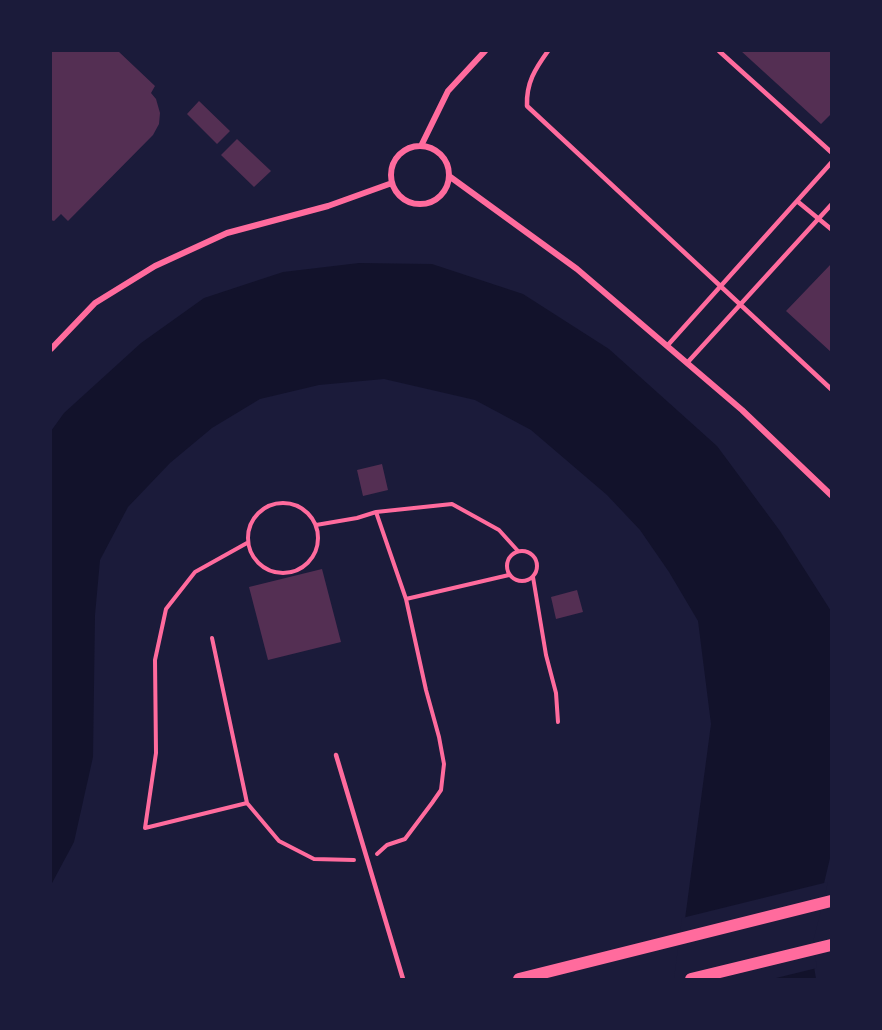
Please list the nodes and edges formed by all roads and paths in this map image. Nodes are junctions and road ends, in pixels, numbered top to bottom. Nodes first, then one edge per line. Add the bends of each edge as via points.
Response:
1 (485, 51) edge
2 (548, 51) edge
3 (719, 51) edge
4 (421, 146) junction
5 (831, 152) edge
6 (831, 163) edge
7 (449, 176) junction
8 (392, 183) junction
9 (797, 201) junction
10 (831, 205) edge
11 (819, 218) junction
12 (831, 229) edge
13 (721, 286) junction
14 (741, 305) junction
15 (667, 346) junction
16 (51, 349) edge
17 (687, 363) junction
18 (831, 388) edge
19 (831, 495) edge
20 (376, 512) junction
21 (316, 525) junction
22 (247, 543) junction
23 (519, 551) junction
24 (509, 575) junction
25 (533, 577) junction
26 (406, 599) junction
27 (212, 638) dead end
28 (558, 722) dead end
29 (336, 755) dead end
30 (247, 803) junction
31 (367, 861) junction
32 (831, 901) edge
33 (831, 945) edge
34 (403, 979) edge
35 (519, 979) edge
36 (691, 979) edge

1 - 4 street via 448,92
2 - 13 lane via 534,70 527,106
3 - 5 lane
4 - 7 street via 430,147 444,159
4 - 8 street via 406,149 394,160
6 - 9 lane
7 - 8 street via 441,194 423,204 404,199
7 - 15 street via 577,269
8 - 16 street via 328,206 227,233 155,266 95,303
9 - 11 lane
9 - 13 lane
10 - 11 lane
11 - 12 lane
11 - 14 lane
13 - 14 lane
13 - 15 lane
14 - 17 lane
14 - 18 lane
15 - 17 street
17 - 19 street
20 - 21 path
20 - 23 path via 452,504 499,530
20 - 26 path
21 - 22 path via 306,511 291,504 273,504 259,512 249,526
21 - 22 path via 318,542 313,558 300,569 283,573 267,570 254,559
22 - 30 path via 195,572 166,609 155,660 156,753 145,828
23 - 24 path via 510,556 506,565
23 - 25 path via 536,558
24 - 25 path via 525,582
24 - 26 path
25 - 28 path
26 - 31 path via 440,737 444,764 441,790 405,838 387,845
27 - 30 path
29 - 31 lane
30 - 31 path via 279,841 314,859
31 - 34 lane
32 - 35 main road
33 - 36 main road

